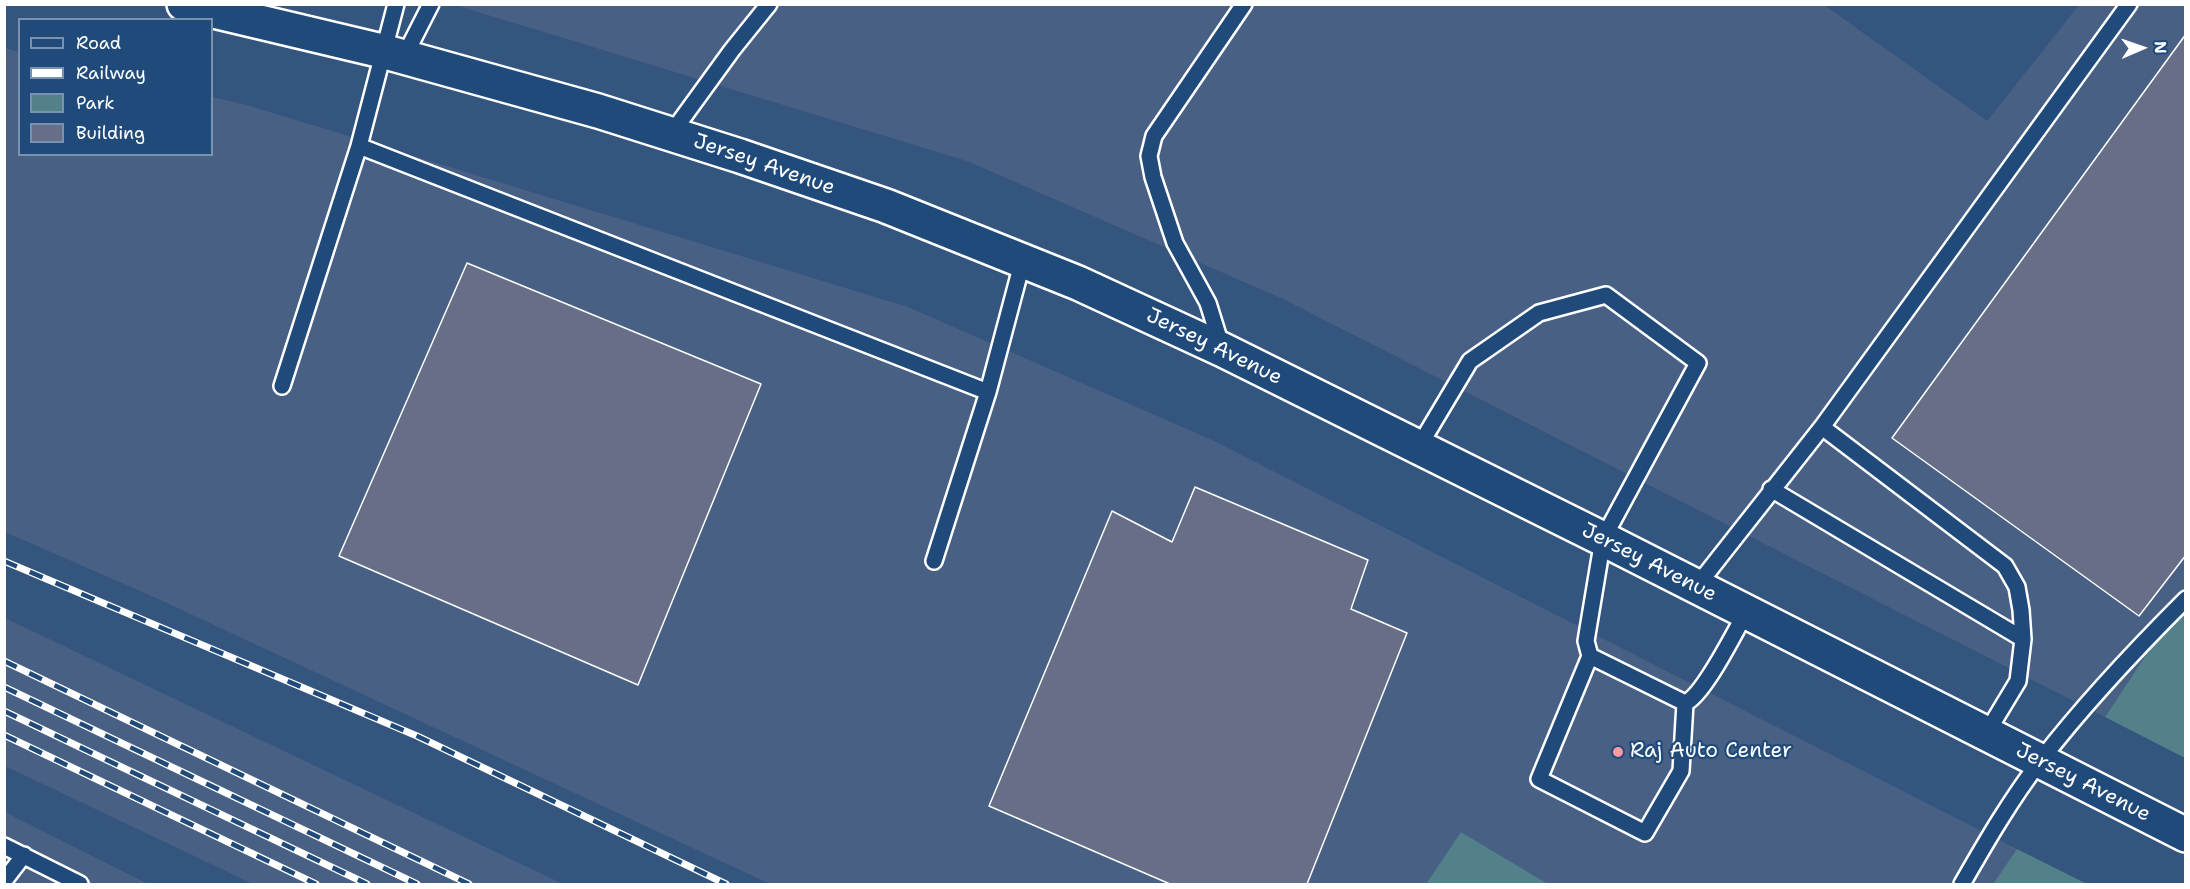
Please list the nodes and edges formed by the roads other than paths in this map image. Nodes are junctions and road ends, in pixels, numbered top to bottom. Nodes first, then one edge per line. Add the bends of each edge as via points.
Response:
1 (184, 4) edge
2 (396, 4) edge
3 (431, 4) edge
4 (770, 4) edge
5 (1244, 4) edge
6 (2129, 4) edge
7 (393, 54) junction
8 (671, 134) junction
9 (359, 146) junction
10 (1023, 260) junction
11 (1223, 350) junction
12 (282, 386) dead end
13 (988, 392) junction
14 (1822, 426) junction
15 (1418, 448) junction
16 (1771, 489) junction
17 (1603, 539) junction
18 (934, 561) dead end
19 (1696, 587) junction
20 (2186, 599) edge
21 (1746, 612) junction
22 (2023, 639) junction
23 (1590, 656) junction
24 (1685, 704) junction
25 (1986, 734) junction
26 (2040, 761) junction
27 (2186, 835) edge
28 (4, 846) edge
29 (24, 855) junction
30 (4, 881) edge
31 (80, 885) edge
32 (1962, 885) edge

1 - 7 main road, Jersey Avenue
2 - 7 lane
3 - 7 lane
4 - 8 lane
5 - 11 lane via 1154,136 1149,156 1175,243 1208,303
6 - 14 lane
7 - 8 main road, Jersey Avenue
7 - 9 lane
8 - 10 main road, Jersey Avenue via 886,206
9 - 12 lane
9 - 13 lane
10 - 11 main road, Jersey Avenue
10 - 13 lane
11 - 15 main road, Jersey Avenue
13 - 18 lane
14 - 16 lane
14 - 22 lane via 2005,567 2017,587
15 - 17 main road, Jersey Avenue
15 - 17 lane via 1470,362 1539,313 1606,295 1698,363
16 - 19 lane
16 - 22 lane
17 - 19 main road, Jersey Avenue
17 - 23 lane via 1586,640
19 - 21 main road, Jersey Avenue
20 - 26 lane via 2127,659
21 - 24 lane via 1710,675
21 - 25 main road, Jersey Avenue
22 - 25 lane via 2018,681
23 - 24 lane
23 - 24 lane via 1539,779 1645,833 1682,771
25 - 26 main road, Jersey Avenue
26 - 27 main road, Jersey Avenue
26 - 32 lane
28 - 29 lane
29 - 30 lane
29 - 31 lane

